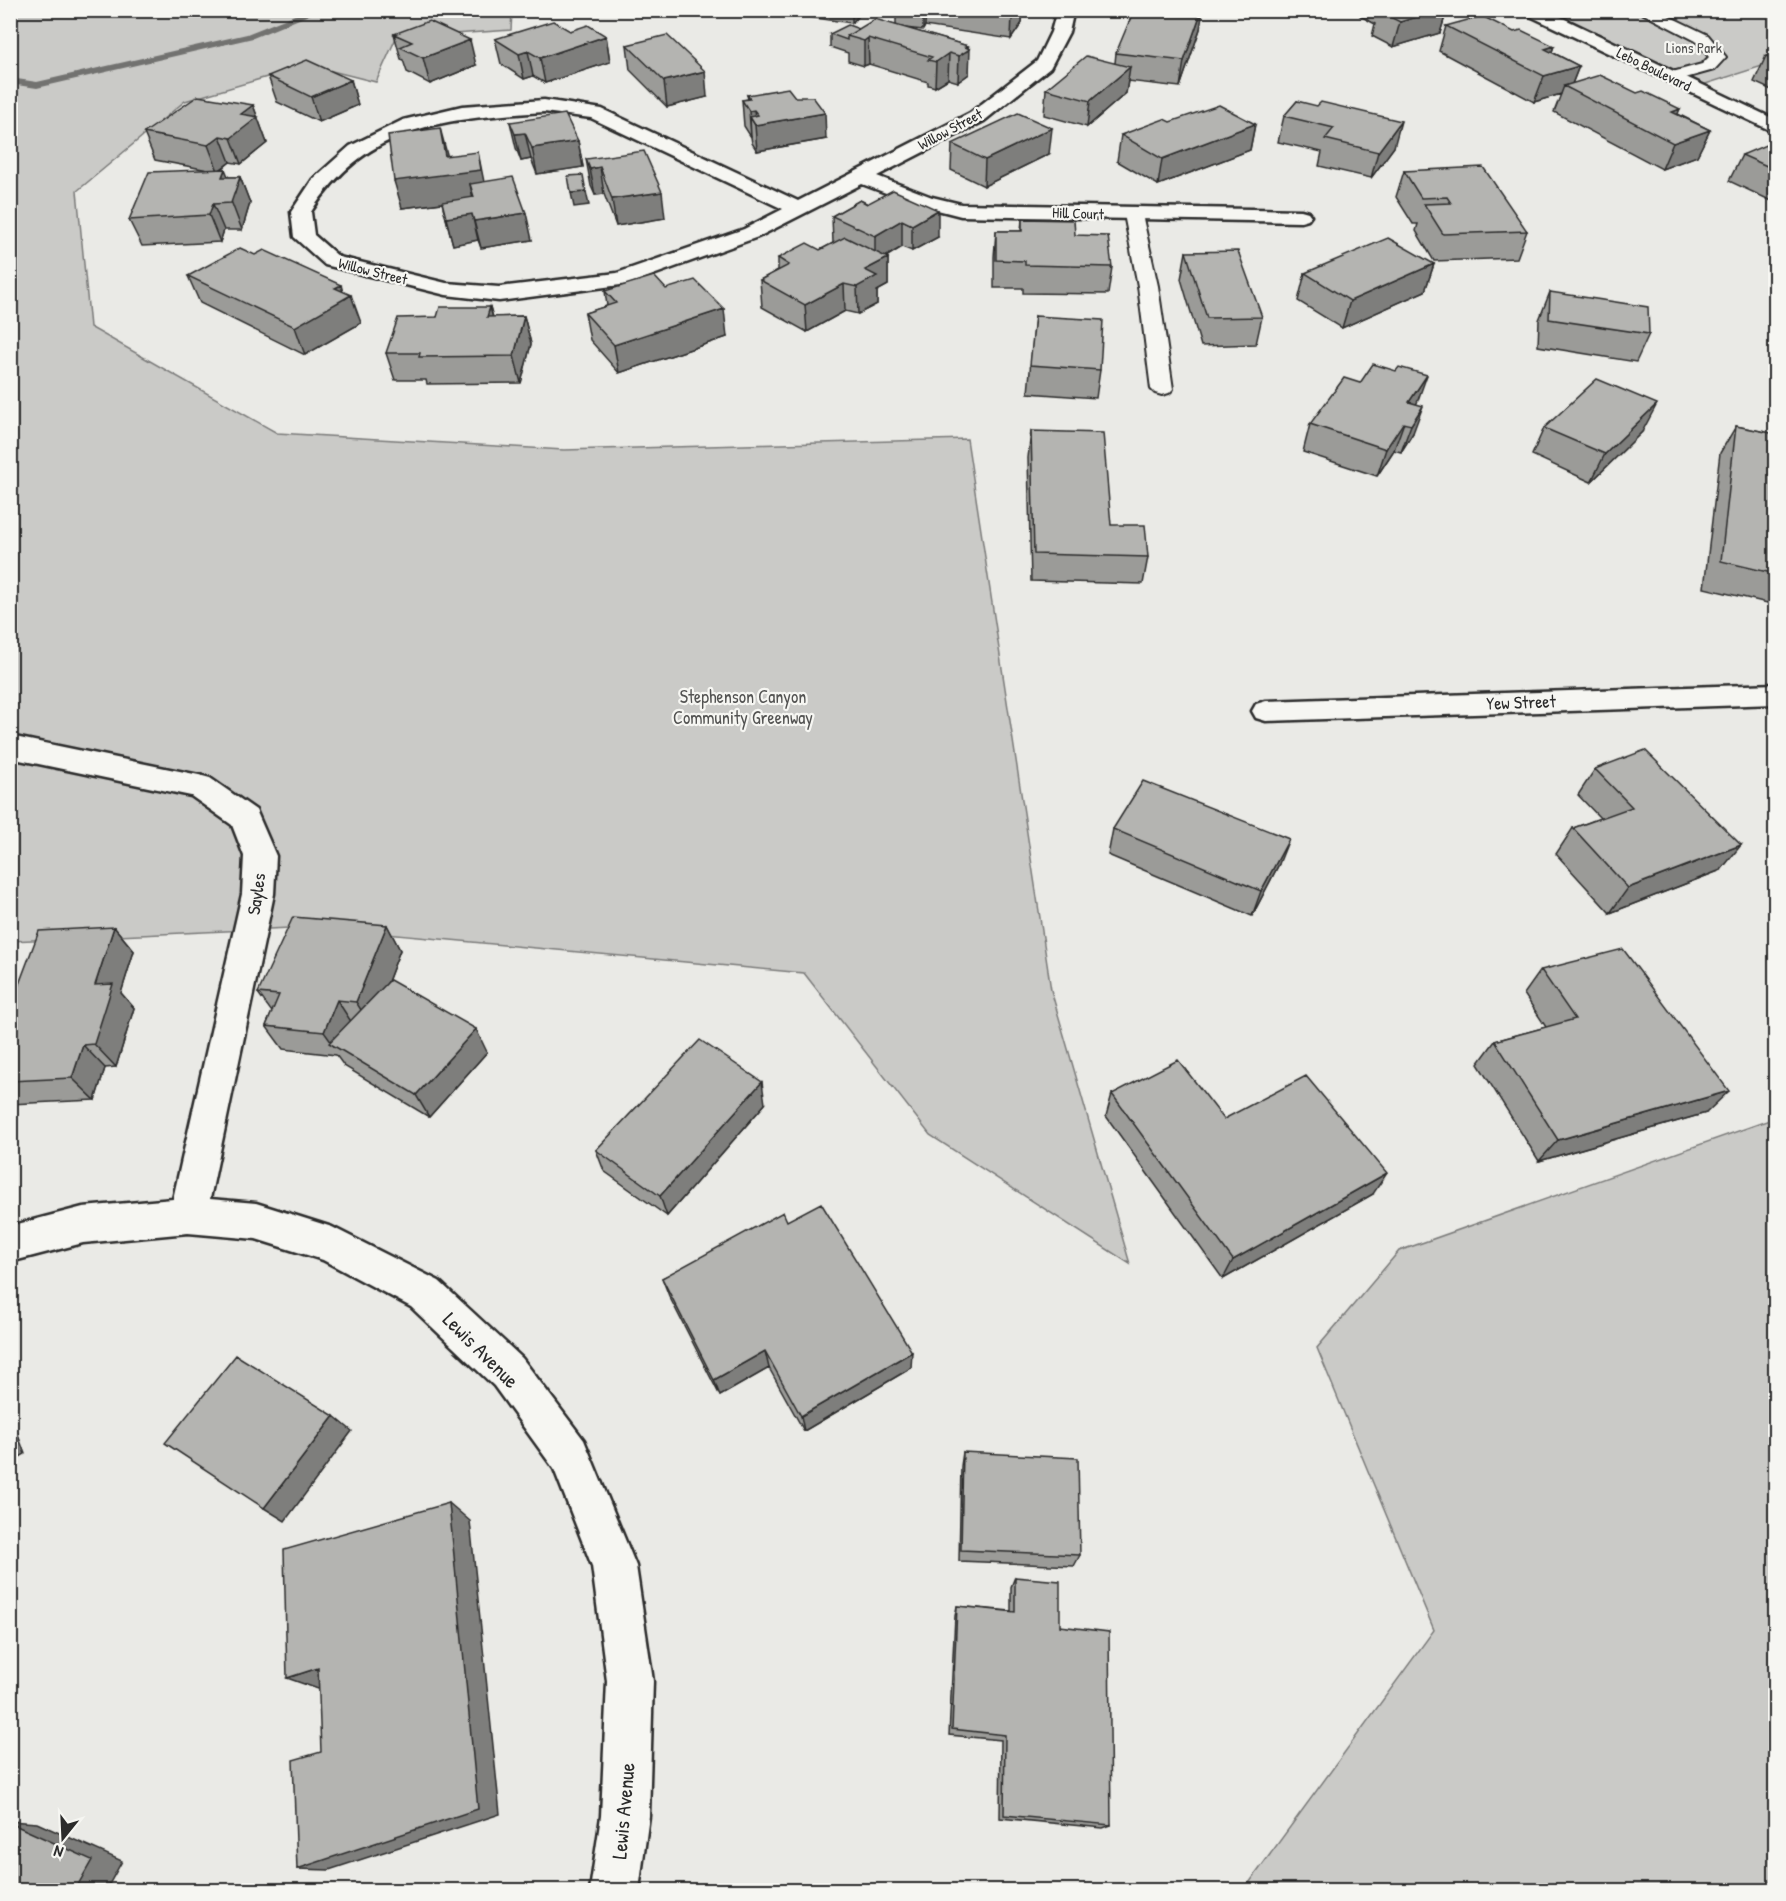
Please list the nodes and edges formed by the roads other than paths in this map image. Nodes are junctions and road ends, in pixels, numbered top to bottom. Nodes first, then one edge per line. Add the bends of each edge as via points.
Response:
1 (1066, 10) edge
2 (1532, 10) edge
3 (1643, 10) edge
4 (1671, 78) junction
5 (1776, 128) edge
6 (860, 176) junction
7 (796, 208) junction
8 (1134, 214) junction
9 (1301, 216) dead end
10 (1162, 389) dead end
11 (1776, 694) edge
12 (1266, 711) dead end
13 (10, 747) edge
14 (188, 1215) junction
15 (10, 1244) edge
16 (615, 1890) edge

1 - 6 street, Willow Street via 1044,64 1001,100 977,117
2 - 4 street, Lebo Boulevard
3 - 4 lane via 1702,38 1718,57 1707,67
4 - 5 street, Lebo Boulevard
6 - 7 street, Willow Street
6 - 8 street, Hill Court via 961,210
7 - 7 street, Willow Street via 594,113 544,106 462,112 410,124 357,150 320,183 301,212 304,237 332,261 446,288 499,294 620,279 751,233
8 - 9 street, Hill Court
8 - 10 lane
11 - 12 street, Yew Street
13 - 14 street, Sayles via 199,786 246,818 260,856 258,894
14 - 15 street, Lewis Avenue via 83,1225
14 - 16 street, Lewis Avenue via 256,1221 332,1245 425,1294 508,1372 569,1455 614,1566 630,1681 626,1816

